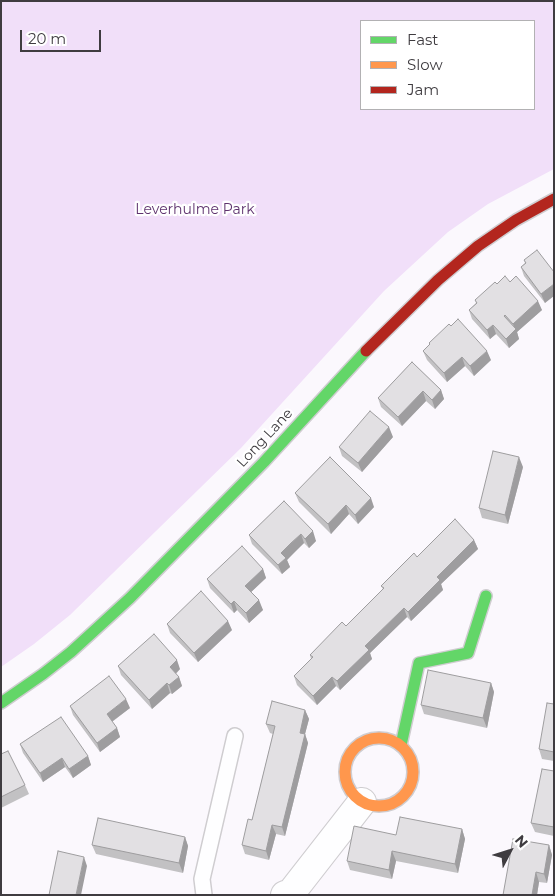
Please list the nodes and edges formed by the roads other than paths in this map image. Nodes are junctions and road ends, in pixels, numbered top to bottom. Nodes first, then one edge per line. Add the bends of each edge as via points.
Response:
1 (554, 199) edge
2 (486, 596) dead end
3 (1, 703) edge
4 (235, 736) dead end
5 (401, 745) junction
6 (362, 802) junction
7 (290, 894) edge
8 (204, 895) edge

1 - 3 street, Long Lane via 478,246 438,280 130,598 71,652
2 - 5 street via 468,653 419,663
4 - 8 lane via 202,879
5 - 6 street via 413,763 411,787 392,805 373,806
5 - 6 street via 391,739 376,737 364,741 352,751 346,762 345,778 349,789
6 - 7 street

